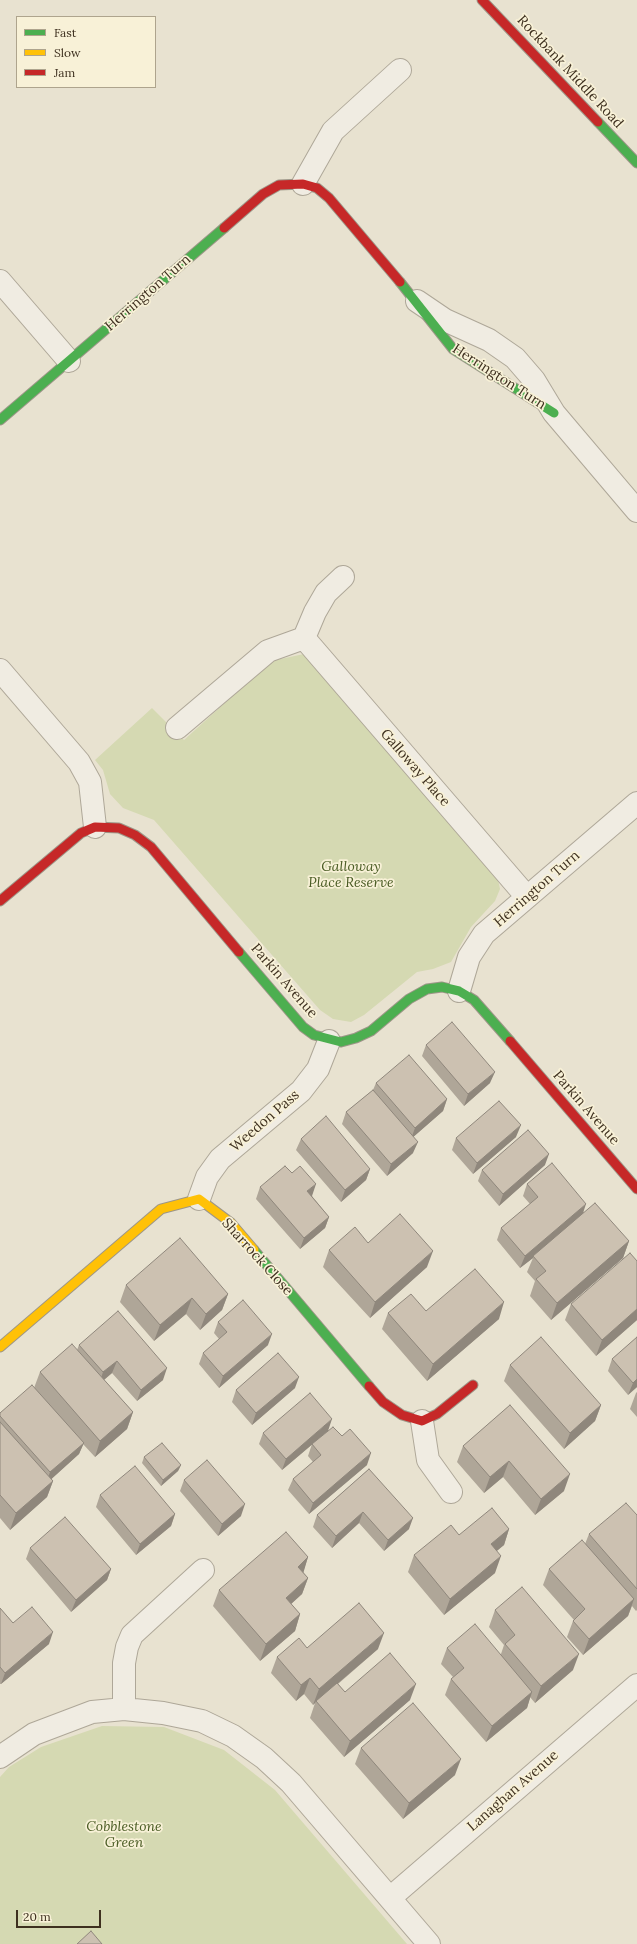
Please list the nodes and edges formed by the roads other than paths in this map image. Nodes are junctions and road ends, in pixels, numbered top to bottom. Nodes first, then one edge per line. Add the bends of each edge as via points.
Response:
1 (482, 0) edge
2 (400, 70) dead end
3 (637, 163) edge
4 (303, 184) junction
5 (0, 281) edge
6 (417, 301) joint
7 (69, 361) junction
8 (0, 420) edge
9 (637, 511) edge
10 (343, 577) dead end
11 (304, 638) junction
12 (0, 670) edge
13 (177, 728) dead end
14 (637, 803) edge
15 (95, 827) junction
16 (527, 896) junction
17 (0, 901) edge
18 (459, 991) junction
19 (329, 1041) junction
20 (637, 1189) edge
21 (199, 1200) junction
22 (0, 1347) edge
23 (473, 1385) dead end
24 (422, 1421) junction
25 (450, 1492) dead end
26 (203, 1570) dead end
27 (637, 1685) edge
28 (124, 1709) junction
29 (0, 1757) edge
30 (390, 1898) junction
31 (428, 1944) edge

1 - 3 street, Rockbank Middle Road
2 - 4 street via 333,131
4 - 6 street, Herrington Turn via 317,188 329,198
4 - 7 street, Herrington Turn via 279,185 263,194
5 - 7 street
6 - 9 street, Herrington Turn via 445,320 489,340 515,358 534,380 554,413
7 - 8 street, Herrington Turn
10 - 11 street via 326,593
11 - 13 street via 268,651
11 - 16 street, Galloway Place
12 - 15 street via 79,762 90,782
14 - 16 street, Herrington Turn
15 - 17 street, Parkin Avenue via 81,833
15 - 19 street, Parkin Avenue via 119,828 135,835 151,847 303,1027
16 - 18 street, Herrington Turn via 484,934 469,957
18 - 19 street, Parkin Avenue via 442,987 427,990 409,999 371,1031 341,1042
18 - 20 street, Parkin Avenue via 474,1000 492,1020
19 - 21 street, Weedon Pass via 318,1069 301,1091 220,1159 207,1177
21 - 22 street via 161,1209
21 - 24 street, Sharrock Close via 231,1223 383,1402 402,1415
23 - 24 street via 437,1414
24 - 25 street via 428,1460
26 - 28 street via 132,1635 124,1662
27 - 30 street, Lanaghan Avenue
28 - 29 street via 92,1712 61,1723 34,1734
28 - 30 street via 163,1712 202,1722 233,1736 264,1758 291,1784
30 - 31 street

